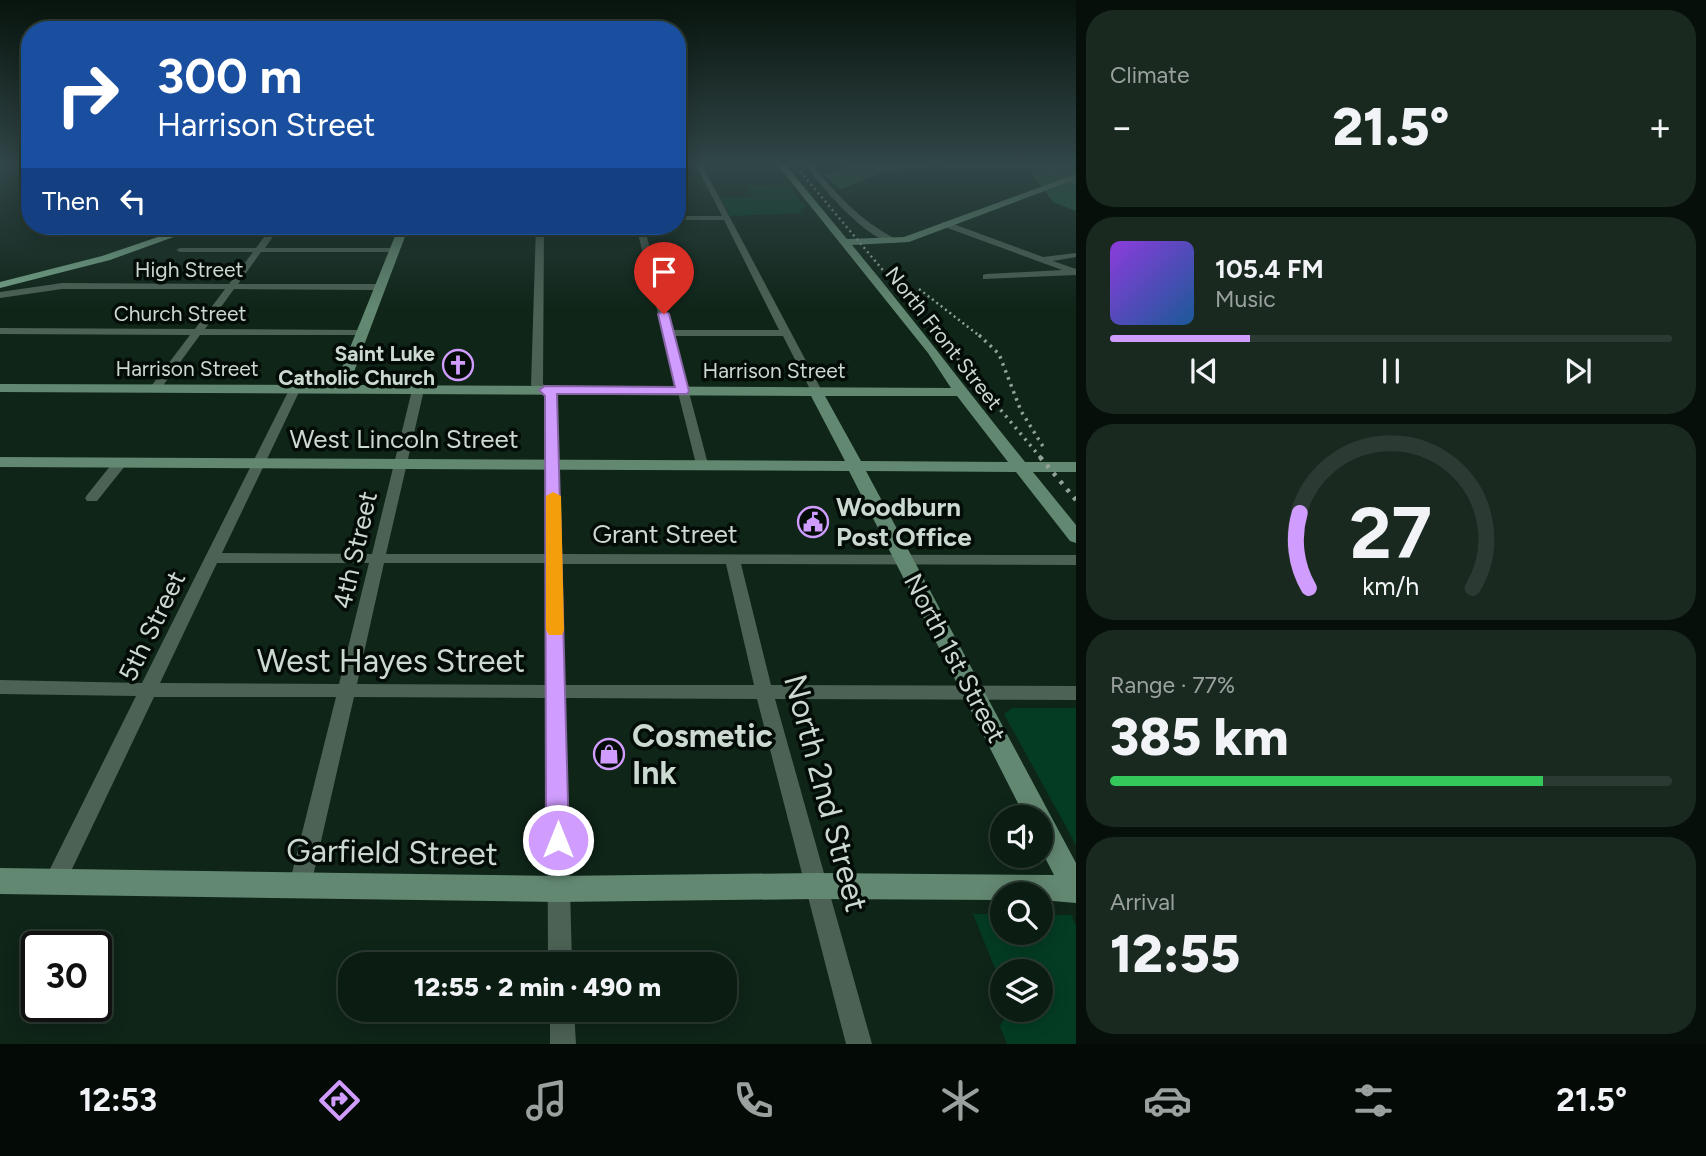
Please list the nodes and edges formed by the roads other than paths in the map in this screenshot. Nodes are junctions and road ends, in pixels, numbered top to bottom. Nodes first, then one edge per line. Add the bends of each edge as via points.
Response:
1 (723, 212) edge
2 (820, 212) edge
3 (849, 212) edge
4 (978, 212) edge
5 (686, 218) edge
6 (726, 218) junction
7 (945, 224) junction
8 (174, 235) edge
9 (270, 235) edge
10 (401, 235) edge
11 (540, 235) edge
12 (642, 235) edge
13 (893, 241) junction
14 (846, 244) junction
15 (180, 250) dead end
16 (260, 250) junction
17 (395, 250) junction
18 (1076, 254) edge
19 (1043, 259) junction
20 (1076, 272) edge
21 (986, 276) dead end
22 (0, 285) edge
23 (232, 287) junction
24 (379, 287) junction
25 (0, 295) edge
26 (0, 331) edge
27 (198, 332) junction
28 (360, 333) junction
29 (668, 333) junction
30 (787, 333) junction
31 (0, 388) edge
32 (155, 389) junction
33 (294, 390) junction
34 (340, 390) junction
35 (418, 390) junction
36 (545, 390) junction
37 (683, 391) junction
38 (816, 391) junction
39 (961, 391) junction
40 (0, 462) edge
41 (120, 463) junction
42 (258, 463) junction
43 (401, 463) junction
44 (553, 463) junction
45 (702, 464) junction
46 (855, 464) junction
47 (1018, 464) junction
48 (1076, 467) edge
49 (92, 498) dead end
50 (1076, 537) edge
51 (212, 558) junction
52 (378, 558) junction
53 (554, 558) junction
54 (732, 559) junction
55 (904, 560) junction
56 (1076, 560) edge
57 (0, 687) edge
58 (148, 690) junction
59 (346, 691) junction
60 (556, 691) junction
61 (973, 691) junction
62 (764, 692) junction
63 (1076, 693) edge
64 (1032, 805) edge
65 (1053, 846) edge
66 (0, 881) edge
67 (54, 883) junction
68 (300, 885) junction
69 (816, 886) junction
70 (558, 889) junction
71 (1076, 889) edge
72 (560, 952) edge
73 (562, 1022) edge
74 (563, 1044) edge
75 (859, 1044) edge

1 - 6 street, North 1st Street
2 - 14 street, North Front Street
3 - 13 street via 876,235
4 - 7 street
5 - 6 street
6 - 30 street, North 1st Street
7 - 13 street
7 - 19 street
8 - 22 main road via 114,256
9 - 16 street
10 - 17 street
11 - 36 street via 537,385
12 - 29 street
13 - 14 street
14 - 39 street, North Front Street
15 - 16 street
16 - 17 street
16 - 23 street
17 - 24 street
18 - 19 street
19 - 20 street
20 - 21 street
23 - 24 street, High Street
23 - 25 street, High Street via 56,286
23 - 27 street
24 - 28 street
26 - 27 street, Church Street
27 - 28 street, Church Street
27 - 32 street
28 - 34 street
29 - 30 street
29 - 37 street
30 - 38 street, North 1st Street
31 - 32 street, Harrison Street
32 - 33 street, Harrison Street
33 - 34 street, Harrison Street
33 - 42 street, 5th Street
34 - 35 street, Harrison Street
35 - 36 street, Harrison Street
35 - 43 street, 4th Street
36 - 37 street, Harrison Street
36 - 44 street via 551,395
37 - 38 street, Harrison Street
37 - 45 street
38 - 39 street, Harrison Street
38 - 46 street, North 1st Street
39 - 47 street, North Front Street
40 - 41 street, West Lincoln Street
41 - 42 street, West Lincoln Street
41 - 49 street
42 - 43 street, West Lincoln Street
42 - 51 street, 5th Street
43 - 44 street, West Lincoln Street
43 - 52 street, 4th Street
44 - 45 street, West Lincoln Street
44 - 53 street
45 - 46 street, West Lincoln Street
46 - 47 street, West Lincoln Street
46 - 55 street, North 1st Street
47 - 48 street, West Lincoln Street
47 - 50 street, North Front Street
51 - 52 street, Grant Street
51 - 58 street, 5th Street
52 - 53 street, Grant Street
52 - 59 street, 4th Street
53 - 54 street, Grant Street
53 - 60 street
54 - 55 street, Grant Street
54 - 62 street, North 2nd Street
55 - 56 street, Grant Street
55 - 61 street, North 1st Street
57 - 58 street, West Hayes Street
58 - 59 street, West Hayes Street
58 - 67 street, 5th Street
59 - 60 street, West Hayes Street
59 - 68 street, 4th Street
60 - 62 street, West Hayes Street
60 - 70 street
61 - 62 street, West Hayes Street
61 - 63 street, West Hayes Street
61 - 64 street, North 1st Street
62 - 69 street, North 2nd Street
65 - 71 street
66 - 67 street, Garfield Street
67 - 68 street, Garfield Street
68 - 70 street, Garfield Street
69 - 70 street, Garfield Street
69 - 71 street, Garfield Street
69 - 75 street, North 2nd Street
70 - 72 street
73 - 74 street

